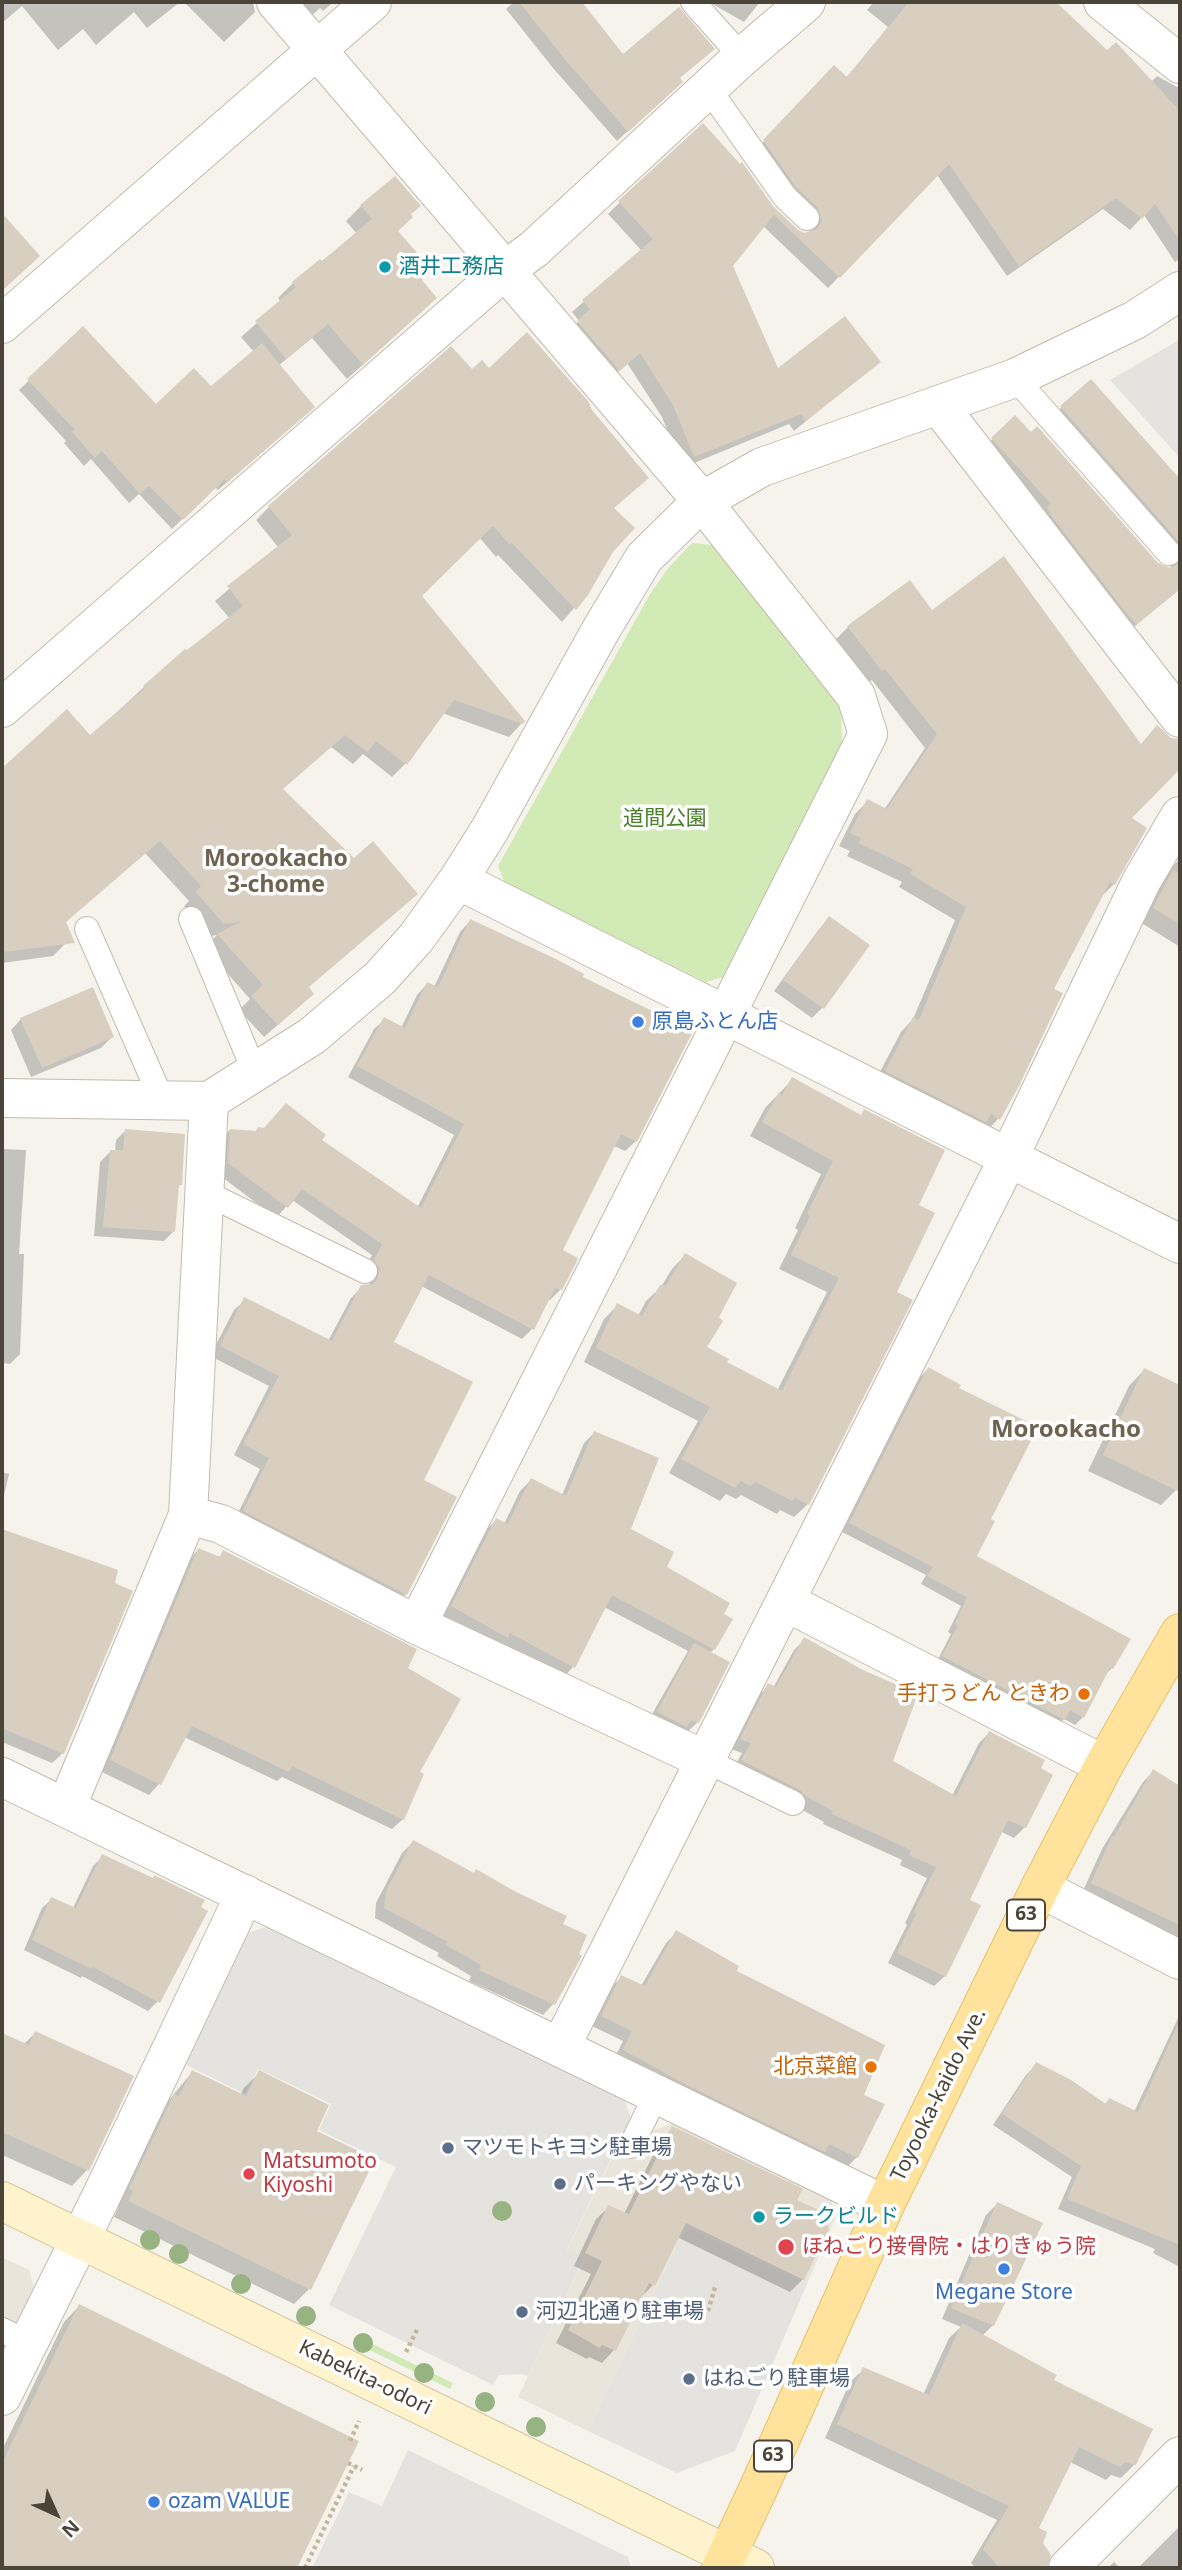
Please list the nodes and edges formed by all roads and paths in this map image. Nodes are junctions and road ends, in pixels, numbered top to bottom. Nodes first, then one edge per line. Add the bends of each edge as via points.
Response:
1 (276, 2) edge
2 (372, 2) edge
3 (693, 2) edge
4 (806, 2) edge
5 (1103, 2) edge
6 (317, 49) junction
7 (742, 57) junction
8 (1180, 64) edge
9 (708, 88) junction
10 (807, 218) dead end
11 (504, 271) junction
12 (1180, 291) edge
13 (2, 324) edge
14 (1015, 378) junction
15 (939, 406) junction
16 (702, 501) junction
17 (1169, 553) dead end
18 (2, 708) edge
19 (1180, 718) edge
20 (1180, 816) edge
21 (458, 880) junction
22 (191, 919) dead end
23 (87, 929) dead end
24 (725, 1015) junction
25 (255, 1073) junction
26 (2, 1098) edge
27 (162, 1100) junction
28 (209, 1101) junction
29 (1009, 1157) junction
30 (206, 1193) junction
31 (1180, 1244) edge
32 (365, 1271) dead end
33 (188, 1515) junction
34 (786, 1602) junction
35 (417, 1625) junction
36 (1180, 1633) edge
37 (705, 1760) junction
38 (1104, 1765) junction
39 (2, 1777) edge
40 (793, 1803) dead end
41 (66, 1808) junction
42 (1040, 1888) junction
43 (245, 1894) junction
44 (1180, 1960) edge
45 (561, 2046) junction
46 (657, 2093) junction
47 (631, 2146) dead end
48 (2, 2201) edge
49 (885, 2204) junction
50 (79, 2238) junction
51 (716, 2284) dead end
52 (708, 2311) dead end
53 (417, 2330) dead end
54 (15, 2336) edge
55 (406, 2352) dead end
56 (2, 2396) edge
57 (361, 2417) dead end
58 (349, 2441) dead end
59 (1180, 2456) edge
60 (348, 2463) dead end
61 (354, 2466) junction
62 (362, 2470) dead end
63 (734, 2564) edge
64 (305, 2568) edge
65 (1068, 2568) edge

1 - 6 street
2 - 6 street
3 - 7 lane
4 - 7 street
5 - 8 street
6 - 11 street
6 - 13 street
7 - 9 street
9 - 10 lane via 785,197
9 - 11 street via 534,249
11 - 16 street
11 - 18 street
12 - 14 street via 1135,320
14 - 15 street
14 - 17 lane
15 - 16 street via 762,467
15 - 19 street
16 - 21 street via 644,558
16 - 24 street via 856,696 868,734
20 - 29 street via 1142,880
21 - 24 street
21 - 25 street via 380,978 312,1036
22 - 25 lane
23 - 27 lane
24 - 29 street
24 - 35 street
25 - 28 street
26 - 27 street
27 - 28 street
28 - 30 street
29 - 31 street
29 - 34 street
30 - 32 lane
30 - 33 street
33 - 35 street via 220,1524
33 - 41 street
34 - 37 street
34 - 38 street
35 - 37 street
36 - 38 main road, Toyooka-kaido Ave. / 63
37 - 40 lane
37 - 45 street
38 - 42 main road, Toyooka-kaido Ave. / 63
39 - 41 street
41 - 43 street
42 - 44 street
42 - 49 main road, Toyooka-kaido Ave. / 63
43 - 45 street
43 - 50 street
45 - 46 street
46 - 47 lane
46 - 49 street
48 - 50 street, Kabekita-odori
49 - 63 main road, Toyooka-kaido Ave. / 63
50 - 54 street
50 - 63 street, Kabekita-odori
51 - 52 path
53 - 55 path
54 - 56 street
57 - 58 path
59 - 65 street
60 - 61 path
61 - 62 path
61 - 64 path

